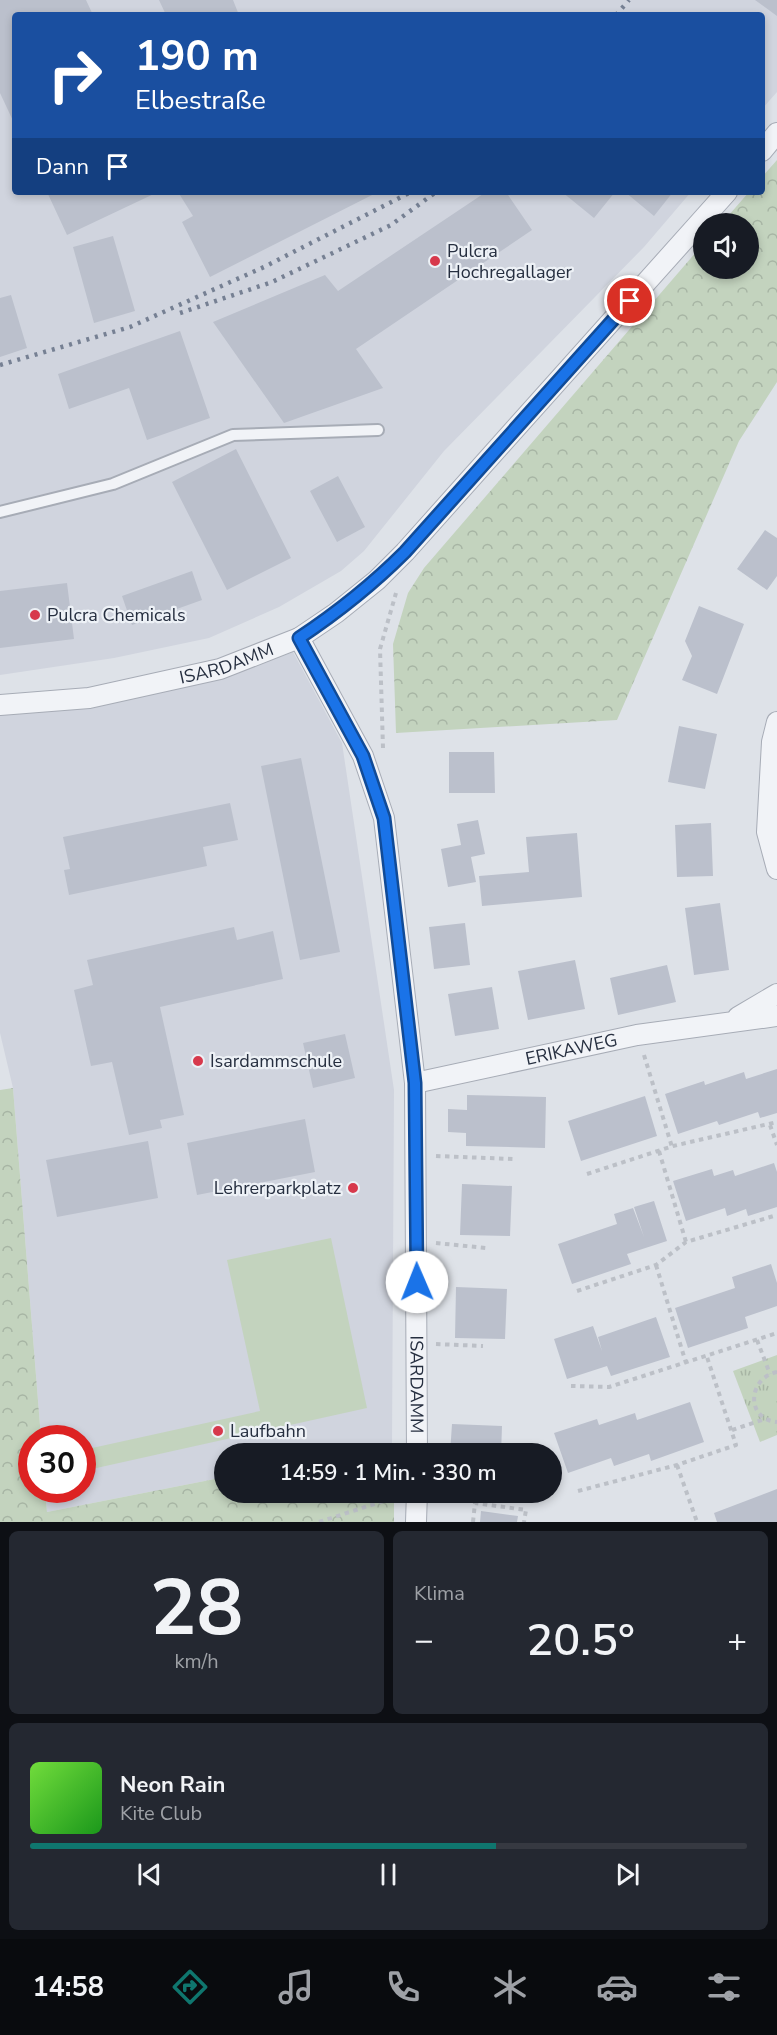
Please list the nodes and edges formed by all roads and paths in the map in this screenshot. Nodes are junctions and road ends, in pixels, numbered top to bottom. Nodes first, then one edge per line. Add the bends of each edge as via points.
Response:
1 (777, 133) edge
2 (765, 147) edge
3 (724, 195) edge
4 (378, 430) dead end
5 (0, 512) edge
6 (398, 590) dead end
7 (299, 638) junction
8 (0, 705) edge
9 (777, 722) edge
10 (383, 749) dead end
11 (777, 869) edge
12 (777, 994) edge
13 (777, 1016) edge
14 (730, 1022) junction
15 (637, 1035) junction
16 (415, 1083) junction
17 (777, 1122) edge
18 (770, 1125) junction
19 (777, 1145) edge
20 (672, 1146) junction
21 (659, 1151) junction
22 (415, 1156) junction
23 (513, 1159) dead end
24 (587, 1174) dead end
25 (777, 1215) edge
26 (416, 1240) junction
27 (686, 1242) junction
28 (486, 1248) dead end
29 (656, 1265) junction
30 (577, 1291) dead end
31 (777, 1333) edge
32 (757, 1340) junction
33 (418, 1343) junction
34 (483, 1346) dead end
35 (706, 1357) junction
36 (686, 1363) junction
37 (777, 1372) edge
38 (770, 1374) junction
39 (571, 1386) dead end
40 (765, 1419) junction
41 (777, 1422) edge
42 (732, 1430) junction
43 (417, 1443) edge
44 (677, 1465) junction
45 (578, 1491) dead end
46 (380, 1503) edge
47 (411, 1503) edge
48 (319, 1522) edge
49 (416, 1522) edge
50 (473, 1522) edge
51 (524, 1522) edge
52 (697, 1522) edge

1 - 2 street
3 - 7 street via 405,552 377,580
4 - 5 lane via 233,435 113,483
6 - 10 path via 380,649
7 - 8 street, ISARDAMM via 220,669 89,698
7 - 16 street, ISARDAMM via 363,756 384,818
9 - 11 street via 772,742 767,832
12 - 14 street, ERIKAWEG
13 - 14 street, ERIKAWEG
14 - 15 street, ERIKAWEG
15 - 16 street, ERIKAWEG
15 - 20 path
16 - 22 street, ISARDAMM
17 - 18 path
18 - 19 path
18 - 20 path
20 - 21 path
21 - 24 path
21 - 27 path
22 - 23 path
22 - 26 street, ISARDAMM
25 - 27 path
26 - 28 path
26 - 33 street, ISARDAMM
27 - 29 path
29 - 30 path
29 - 36 path
31 - 32 path
32 - 35 path
32 - 38 path
33 - 34 path
33 - 43 street, ISARDAMM
35 - 36 path
35 - 42 path
36 - 39 path via 609,1387
37 - 38 path
38 - 40 path via 757,1383 753,1399
40 - 41 path
40 - 42 path
42 - 44 path via 736,1445
44 - 45 path
44 - 52 path
46 - 48 path
47 - 49 street
50 - 51 path via 475,1503 526,1510

